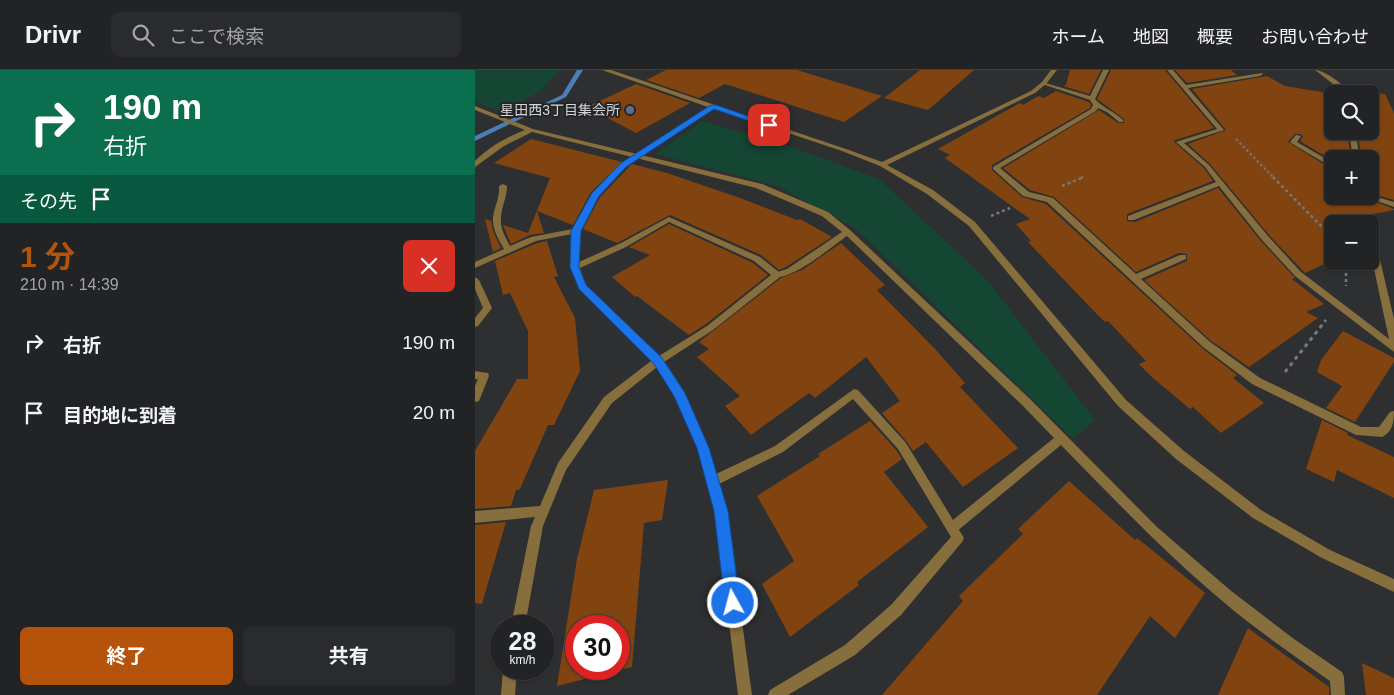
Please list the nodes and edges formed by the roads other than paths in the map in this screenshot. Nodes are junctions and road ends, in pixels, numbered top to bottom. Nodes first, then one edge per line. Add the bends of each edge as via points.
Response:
1 (605, 70) edge
2 (1054, 70) edge
3 (1106, 70) edge
4 (1170, 70) edge
5 (1318, 70) edge
6 (1260, 74) dead end
7 (1044, 83) junction
8 (1338, 85) edge
9 (1184, 87) junction
10 (1093, 102) junction
11 (713, 106) junction
12 (475, 108) edge
13 (1121, 121) dead end
14 (531, 130) junction
15 (1298, 136) dead end
16 (638, 155) junction
17 (1324, 161) edge
18 (475, 165) edge
19 (883, 165) junction
20 (1220, 183) junction
21 (503, 186) dead end
22 (1379, 200) edge
23 (1394, 205) edge
24 (1131, 218) dead end
25 (576, 231) junction
26 (847, 232) junction
27 (508, 250) junction
28 (1183, 257) dead end
29 (475, 264) edge
30 (575, 267) junction
31 (1379, 270) edge
32 (777, 275) junction
33 (1135, 278) junction
34 (475, 280) edge
35 (475, 324) edge
36 (1394, 339) edge
37 (1394, 348) edge
38 (658, 361) junction
39 (475, 375) edge
40 (475, 398) edge
41 (1394, 414) edge
42 (1062, 438) junction
43 (712, 482) junction
44 (543, 511) junction
45 (475, 517) edge
46 (952, 528) junction
47 (1394, 586) edge
48 (520, 615) edge
49 (509, 680) edge
50 (508, 695) edge
51 (745, 695) edge
52 (775, 695) edge
53 (1338, 695) edge

1 - 11 street
2 - 7 street
3 - 10 street
4 - 9 street
5 - 8 street
6 - 9 street
7 - 10 street
7 - 19 street via 1033,92
9 - 20 street via 1221,130 1179,142 1207,166
10 - 13 street
10 - 33 street via 1094,110 995,168 1025,194 1050,200
11 - 16 street
11 - 19 street
12 - 14 street
14 - 16 street
14 - 18 street via 508,139
15 - 17 street via 1293,142
16 - 25 street via 595,195
16 - 26 street via 759,186 825,214
19 - 47 street via 930,192 972,224 1123,403 1180,455 1257,514 1326,554
20 - 24 street
20 - 37 street via 1298,274
21 - 27 street via 504,198 497,218 500,235
22 - 23 street
25 - 27 street via 534,239
25 - 30 street
26 - 32 street via 790,271
26 - 42 street
27 - 29 street
28 - 33 street
30 - 32 street via 635,241 669,219 757,259
30 - 38 street via 582,286
31 - 36 street
32 - 38 street via 710,328
33 - 41 street via 1207,344 1256,381 1361,432 1382,432
34 - 35 street via 488,308
38 - 43 street via 679,393 703,448
38 - 44 street via 608,400 562,467
39 - 40 street via 484,376
42 - 46 street
42 - 53 street via 1153,531 1218,588 1337,677
43 - 46 street via 779,449 854,393 902,446
43 - 51 street via 721,511
44 - 45 street
44 - 48 street via 537,526
46 - 52 street via 958,538 896,610 850,650
49 - 50 street

